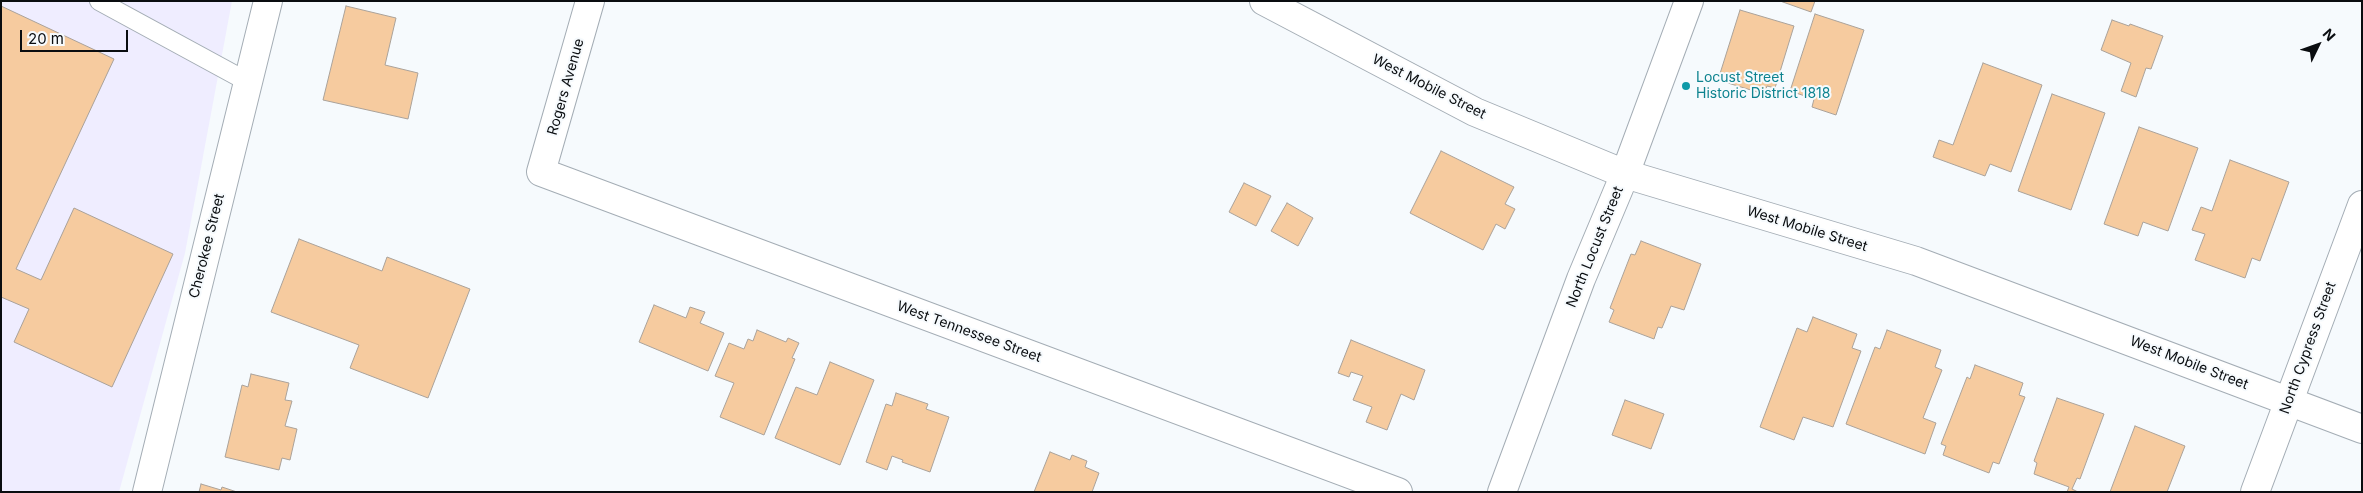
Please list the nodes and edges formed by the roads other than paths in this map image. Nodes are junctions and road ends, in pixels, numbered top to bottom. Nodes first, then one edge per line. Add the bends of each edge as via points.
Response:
1 (99, 1) edge
2 (268, 1) edge
3 (590, 1) edge
4 (1264, 1) edge
5 (1689, 1) edge
6 (248, 82) junction
7 (541, 172) joint
8 (1625, 174) junction
9 (2362, 205) edge
10 (2289, 401) junction
11 (2362, 428) edge
12 (147, 492) edge
13 (1398, 492) edge
14 (1502, 492) edge
15 (2255, 492) edge

1 - 6 lane
2 - 6 street, Cherokee Street
3 - 7 street, Rogers Avenue
4 - 8 street, West Mobile Street via 1475,112
5 - 8 street, North Locust Street
6 - 12 street, Cherokee Street
7 - 13 street, West Tennessee Street
8 - 10 street, West Mobile Street via 1916,261
8 - 14 street, North Locust Street via 1581,279
9 - 10 street, North Cypress Street
10 - 11 street, West Mobile Street
10 - 15 street, North Cypress Street

